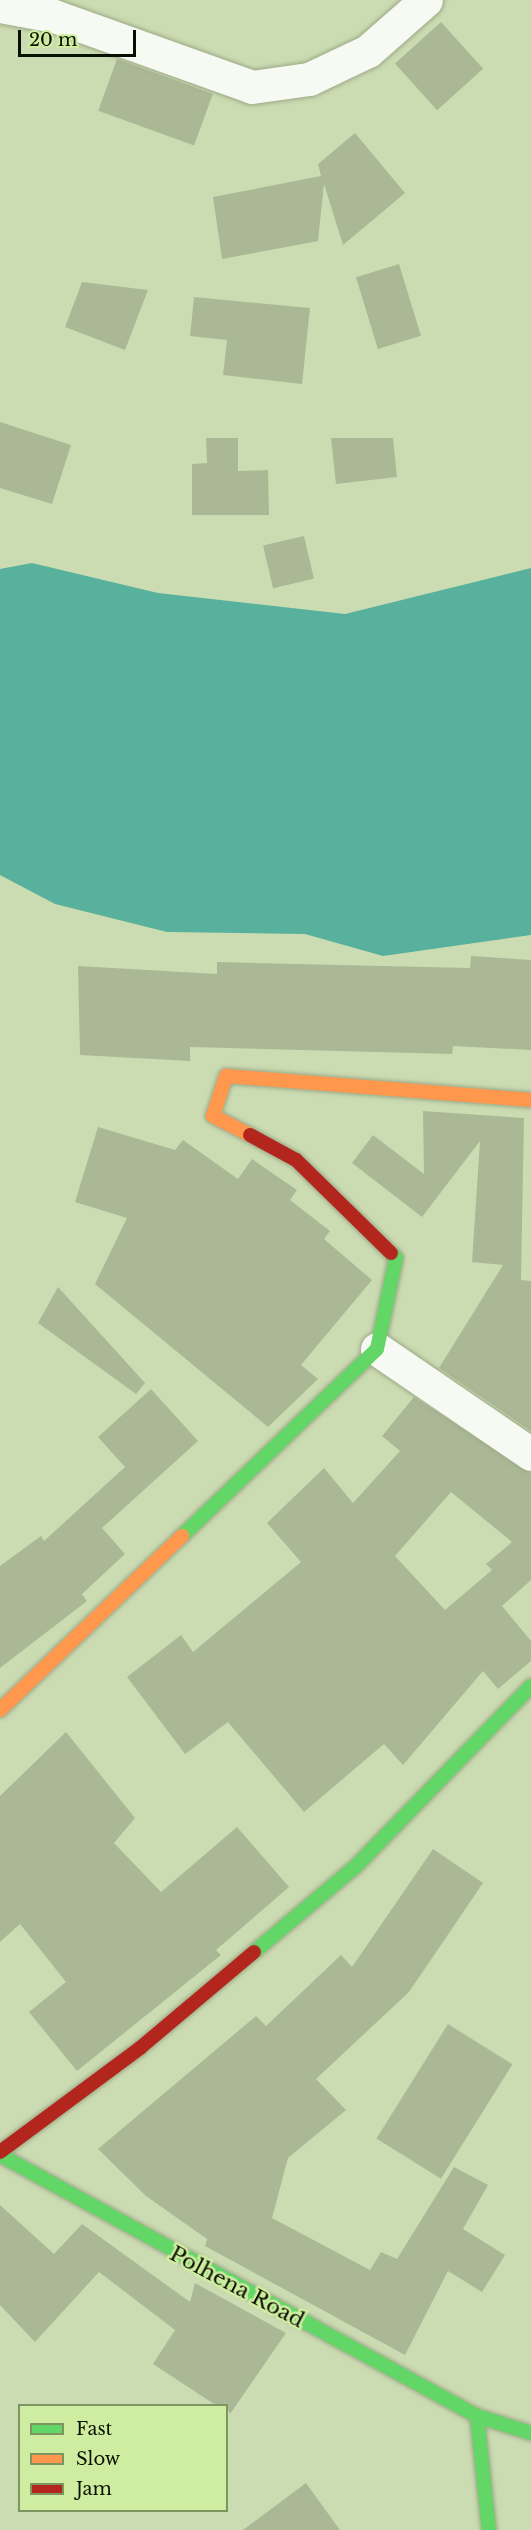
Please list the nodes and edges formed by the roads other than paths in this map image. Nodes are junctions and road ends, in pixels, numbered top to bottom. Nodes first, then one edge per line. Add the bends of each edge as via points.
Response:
1 (426, 0) edge
2 (0, 6) edge
3 (531, 1100) edge
4 (377, 1349) junction
5 (531, 1454) edge
6 (531, 1686) edge
7 (0, 1710) edge
8 (0, 2153) edge
9 (477, 2416) junction
10 (531, 2433) edge
11 (489, 2530) edge

1 - 2 street via 368,51 309,78 252,87 54,16
3 - 4 street via 226,1076 213,1116 296,1160 396,1258
4 - 5 street
4 - 7 street
6 - 8 street via 356,1866 140,2048
8 - 9 street, Polhena Road
9 - 10 street, Polhena Road
9 - 11 street

